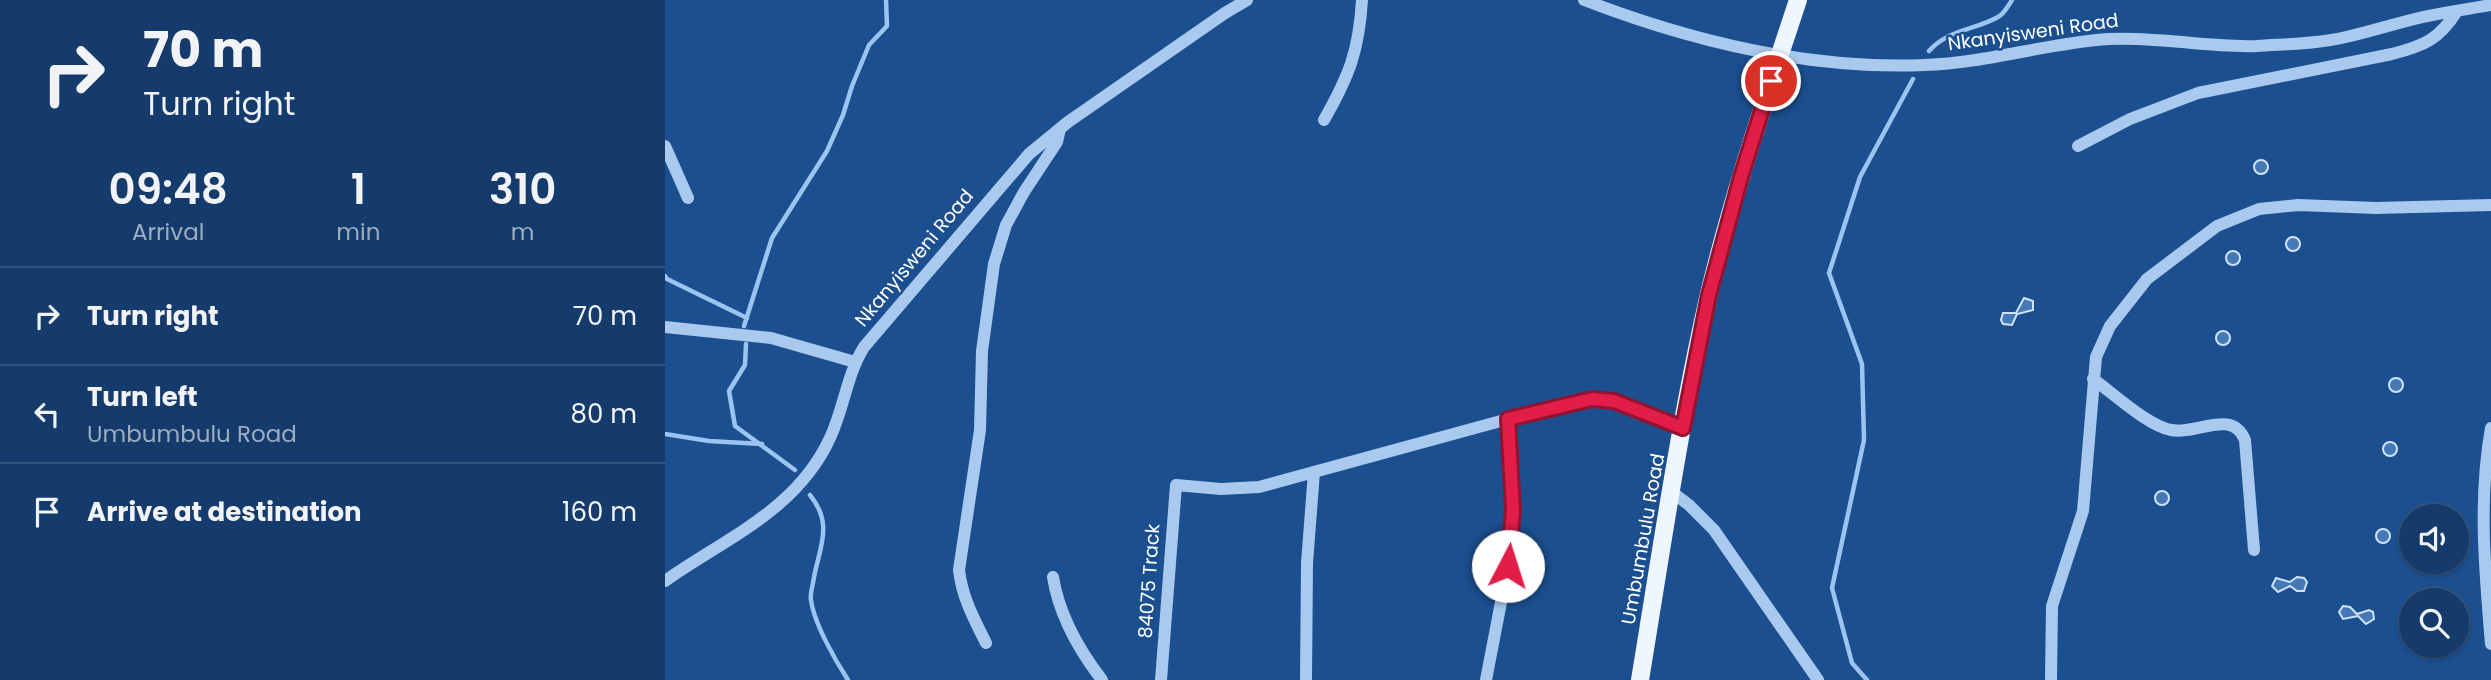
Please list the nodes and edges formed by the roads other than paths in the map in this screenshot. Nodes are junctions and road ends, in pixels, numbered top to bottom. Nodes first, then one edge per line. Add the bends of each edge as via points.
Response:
1 (1247, 0) edge
2 (1362, 0) edge
3 (1584, 0) edge
4 (1798, 0) edge
5 (2491, 5) edge
6 (2457, 11) junction
7 (1779, 57) junction
8 (1324, 120) dead end
9 (1059, 129) junction
10 (665, 146) edge
11 (2078, 146) dead end
12 (688, 198) dead end
13 (2491, 205) edge
14 (665, 327) edge
15 (855, 362) junction
16 (2093, 379) junction
17 (1508, 419) junction
18 (1683, 428) junction
19 (2491, 428) edge
20 (1314, 472) junction
21 (2488, 480) edge
22 (1672, 492) junction
23 (2254, 550) dead end
24 (2488, 567) edge
25 (1053, 577) dead end
26 (665, 581) edge
27 (986, 643) dead end
28 (2491, 644) edge
29 (1102, 680) edge
30 (1161, 680) edge
31 (1306, 680) edge
32 (1486, 680) edge
33 (1640, 680) edge
34 (1818, 680) edge
35 (2051, 680) edge

1 - 9 street, Nkanyisweni Road
2 - 8 street via 1357,47 1341,91
3 - 7 street, Nkanyisweni Road
4 - 7 main road, Umbumbulu Road
5 - 6 street, Nkanyisweni Road
6 - 7 street, Nkanyisweni Road via 2346,37 2255,46 2129,38 1926,65
6 - 11 street via 2440,34 2420,46 2198,93
7 - 18 main road, Umbumbulu Road via 1709,295
9 - 15 street, Nkanyisweni Road via 1003,182
9 - 27 street via 1057,142 1006,225 987,311 980,430 959,570 966,603
10 - 12 street
13 - 16 street via 2298,205 2240,215 2196,240 2147,279 2110,326 2096,358
14 - 15 street via 771,338
15 - 26 street, Nkanyisweni Road via 830,438 795,490 759,521
16 - 23 street via 2160,427 2179,431 2224,424 2238,428 2245,440
16 - 35 street via 2083,511 2052,606
17 - 18 street via 1592,399 1614,401
17 - 20 street
17 - 32 street via 1513,510 1508,566
18 - 22 main road, Umbumbulu Road
19 - 21 street
20 - 30 street, 84075 Track via 1250,488 1176,485
20 - 31 street
21 - 24 street via 2483,527
22 - 33 main road, Umbumbulu Road
22 - 34 street via 1714,530
24 - 28 street
25 - 29 street via 1060,607

